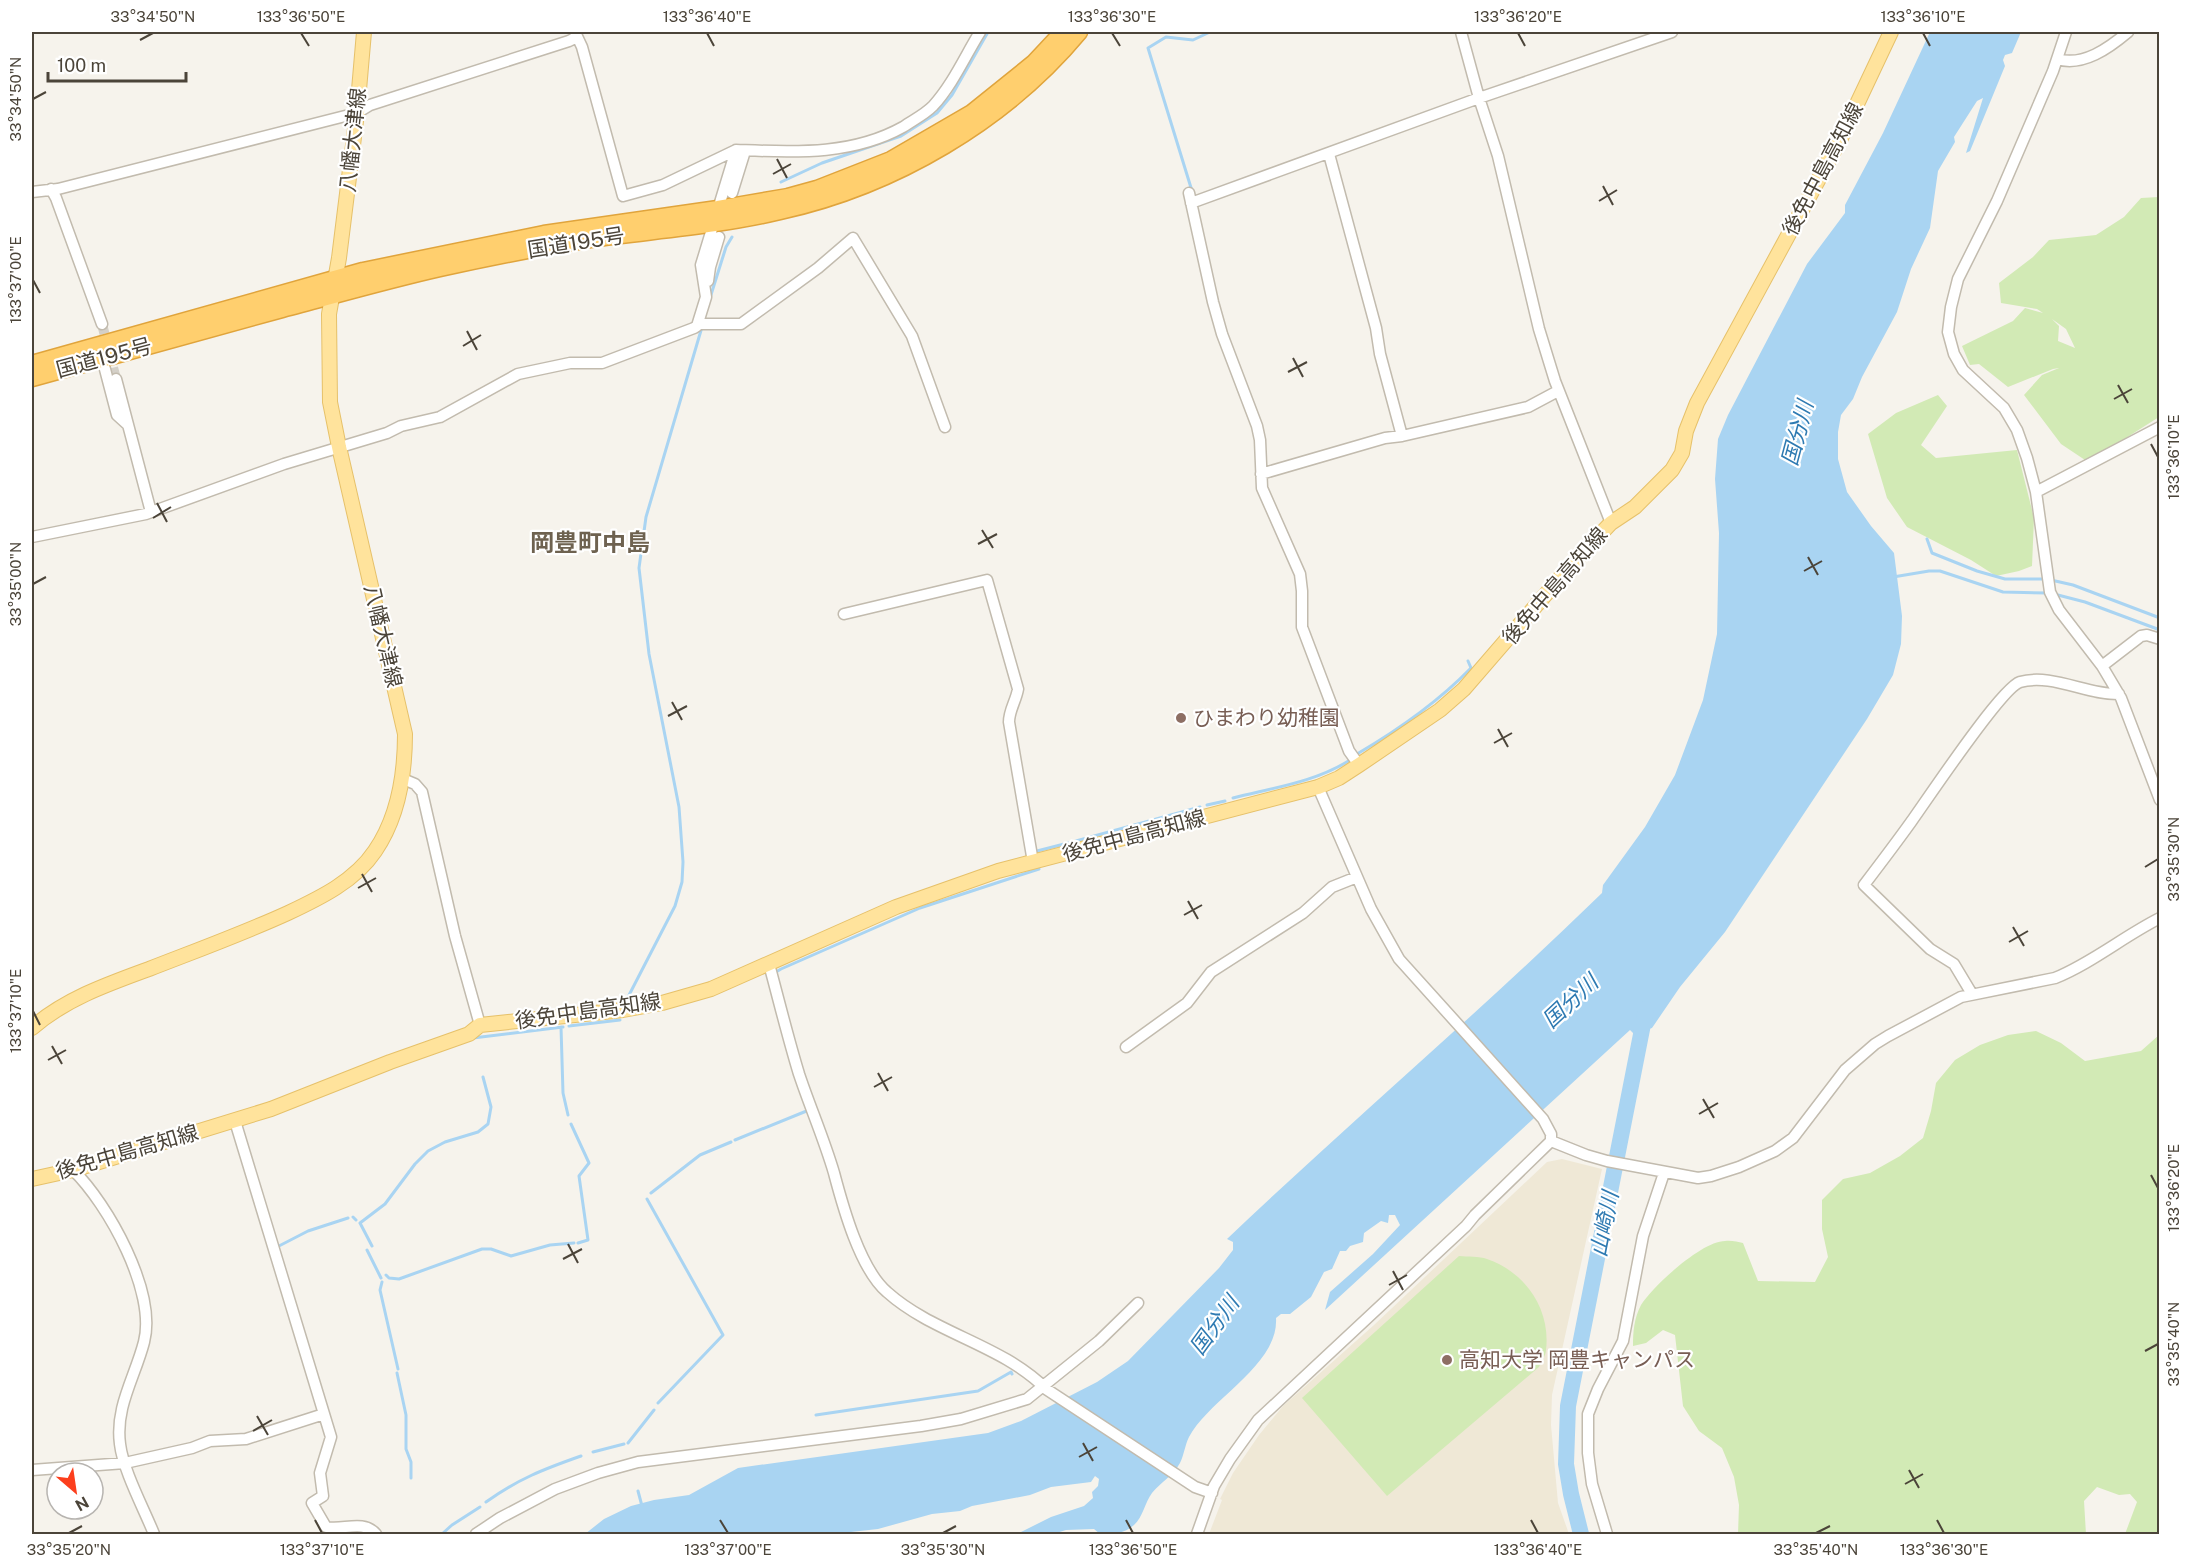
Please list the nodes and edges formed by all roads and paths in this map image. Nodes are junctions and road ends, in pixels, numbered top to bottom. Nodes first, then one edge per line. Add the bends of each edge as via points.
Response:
1 (364, 32) edge
2 (980, 32) edge
3 (1063, 32) edge
4 (1079, 32) edge
5 (1461, 32) edge
6 (1672, 32) edge
7 (1891, 32) edge
8 (2128, 32) edge
9 (576, 34) edge
10 (2066, 35) edge
11 (2057, 59) junction
12 (1479, 98) junction
13 (357, 113) junction
14 (740, 151) junction
15 (1329, 154) junction
16 (51, 189) junction
17 (32, 192) edge
18 (732, 193) dead end
19 (717, 223) junction
20 (334, 287) junction
21 (102, 324) tunnel mouth
22 (701, 324) junction
23 (100, 352) junction
24 (32, 364) edge
25 (32, 378) edge
26 (116, 379) tunnel mouth
27 (1558, 391) junction
28 (129, 426) junction
29 (945, 427) dead end
30 (2160, 427) edge
31 (1402, 436) junction
32 (339, 447) junction
33 (1261, 474) junction
34 (2036, 492) junction
35 (151, 512) junction
36 (1611, 523) junction
37 (32, 537) edge
38 (844, 614) dead end
39 (2160, 639) edge
40 (2102, 666) junction
41 (2119, 694) junction
42 (1359, 765) junction
43 (403, 779) junction
44 (1318, 787) junction
45 (2160, 800) edge
46 (1033, 862) junction
47 (1357, 877) junction
48 (2160, 918) edge
49 (769, 964) junction
50 (1972, 994) junction
51 (480, 1025) junction
52 (32, 1028) edge
53 (1126, 1047) dead end
54 (235, 1121) junction
55 (1551, 1142) junction
56 (73, 1170) junction
57 (1664, 1173) junction
58 (32, 1179) edge
59 (1138, 1303) dead end
60 (1044, 1387) junction
61 (324, 1414) junction
62 (125, 1463) junction
63 (32, 1470) edge
64 (1212, 1493) junction
65 (154, 1534) edge
66 (376, 1534) edge
67 (476, 1534) edge
68 (1197, 1534) edge
69 (1607, 1534) edge

1 - 13 main road, 八幡大津線
2 - 14 street via 933,105 889,134 834,150
3 - 19 highway, 国道195号 via 1034,63 972,113 891,160
4 - 19 highway, 国道195号 via 1013,97 936,150 874,181 819,201
5 - 12 street
6 - 12 street
7 - 36 main road, 後免中島高知線 via 1840,140 1697,403 1678,461 1635,507
8 - 11 street via 2105,50 2069,63
9 - 13 street via 569,41 370,105
9 - 14 street via 623,196 663,185
10 - 11 street
11 - 34 street via 1997,201 1958,279 1948,332 1963,370 2004,408 2017,430
12 - 15 street
12 - 27 street
13 - 16 street
13 - 20 main road, 八幡大津線
14 - 18 street
14 - 19 street
15 - 31 street
15 - 33 street via 1190,198 1216,313 1257,426
16 - 17 street
16 - 21 street
19 - 20 highway, 国道195号 via 590,239
19 - 22 street via 701,265 706,297
20 - 23 highway, 国道195号
20 - 32 main road, 八幡大津線 via 329,314 329,383
22 - 29 street via 741,324 853,238 912,336
22 - 32 street via 602,363 570,363 528,370 440,417
23 - 24 highway, 国道195号
23 - 25 highway, 国道195号
23 - 28 street via 117,415
26 - 28 street
27 - 31 street via 1528,407
27 - 36 street
28 - 35 street
30 - 34 street
31 - 33 street
32 - 35 street
32 - 43 main road, 八幡大津線 via 405,734
33 - 42 street via 1262,488 1300,574 1302,627 1310,651 1349,751
34 - 40 street via 2049,587
35 - 37 street
36 - 42 main road, 後免中島高知線 via 1464,689
38 - 46 street via 987,580 1018,689 1009,722
39 - 40 street via 2141,636
40 - 41 street
41 - 45 street
41 - 50 street via 2018,682 1973,735 1864,885 1930,949 1954,964
42 - 44 main road, 後免中島高知線
43 - 51 street via 422,792
43 - 52 main road, 八幡大津線 via 390,824 375,852 333,891 263,924 81,996
44 - 46 main road, 後免中島高知線
44 - 47 street
46 - 49 main road, 後免中島高知線 via 953,885 896,907
47 - 53 street via 1332,887 1303,913 1211,972 1187,1003
47 - 55 street via 1399,959 1535,1110 1548,1127
48 - 50 street via 2055,978
49 - 51 main road, 後免中島高知線 via 719,986 662,1003
49 - 60 street via 801,1081 870,1273 889,1294 924,1318 994,1352
50 - 57 street via 1875,1044 1845,1070 1793,1138 1775,1151 1711,1176 1692,1178
51 - 54 main road, 後免中島高知線 via 469,1034
54 - 56 main road, 後免中島高知線
54 - 61 street
55 - 57 street via 1607,1161
55 - 64 street via 1258,1420
56 - 58 main road, 後免中島高知線
56 - 62 street via 106,1212 132,1263 146,1307 144,1344 120,1419
57 - 69 street via 1643,1236 1623,1341 1588,1414 1592,1484
59 - 60 street
60 - 64 street via 1195,1487
60 - 67 street via 1027,1399 962,1419 638,1462 555,1489
61 - 62 street via 246,1439 210,1441
61 - 66 street via 331,1440 320,1473 323,1496 312,1503 326,1527 362,1526
62 - 63 street
62 - 65 street
64 - 68 street

